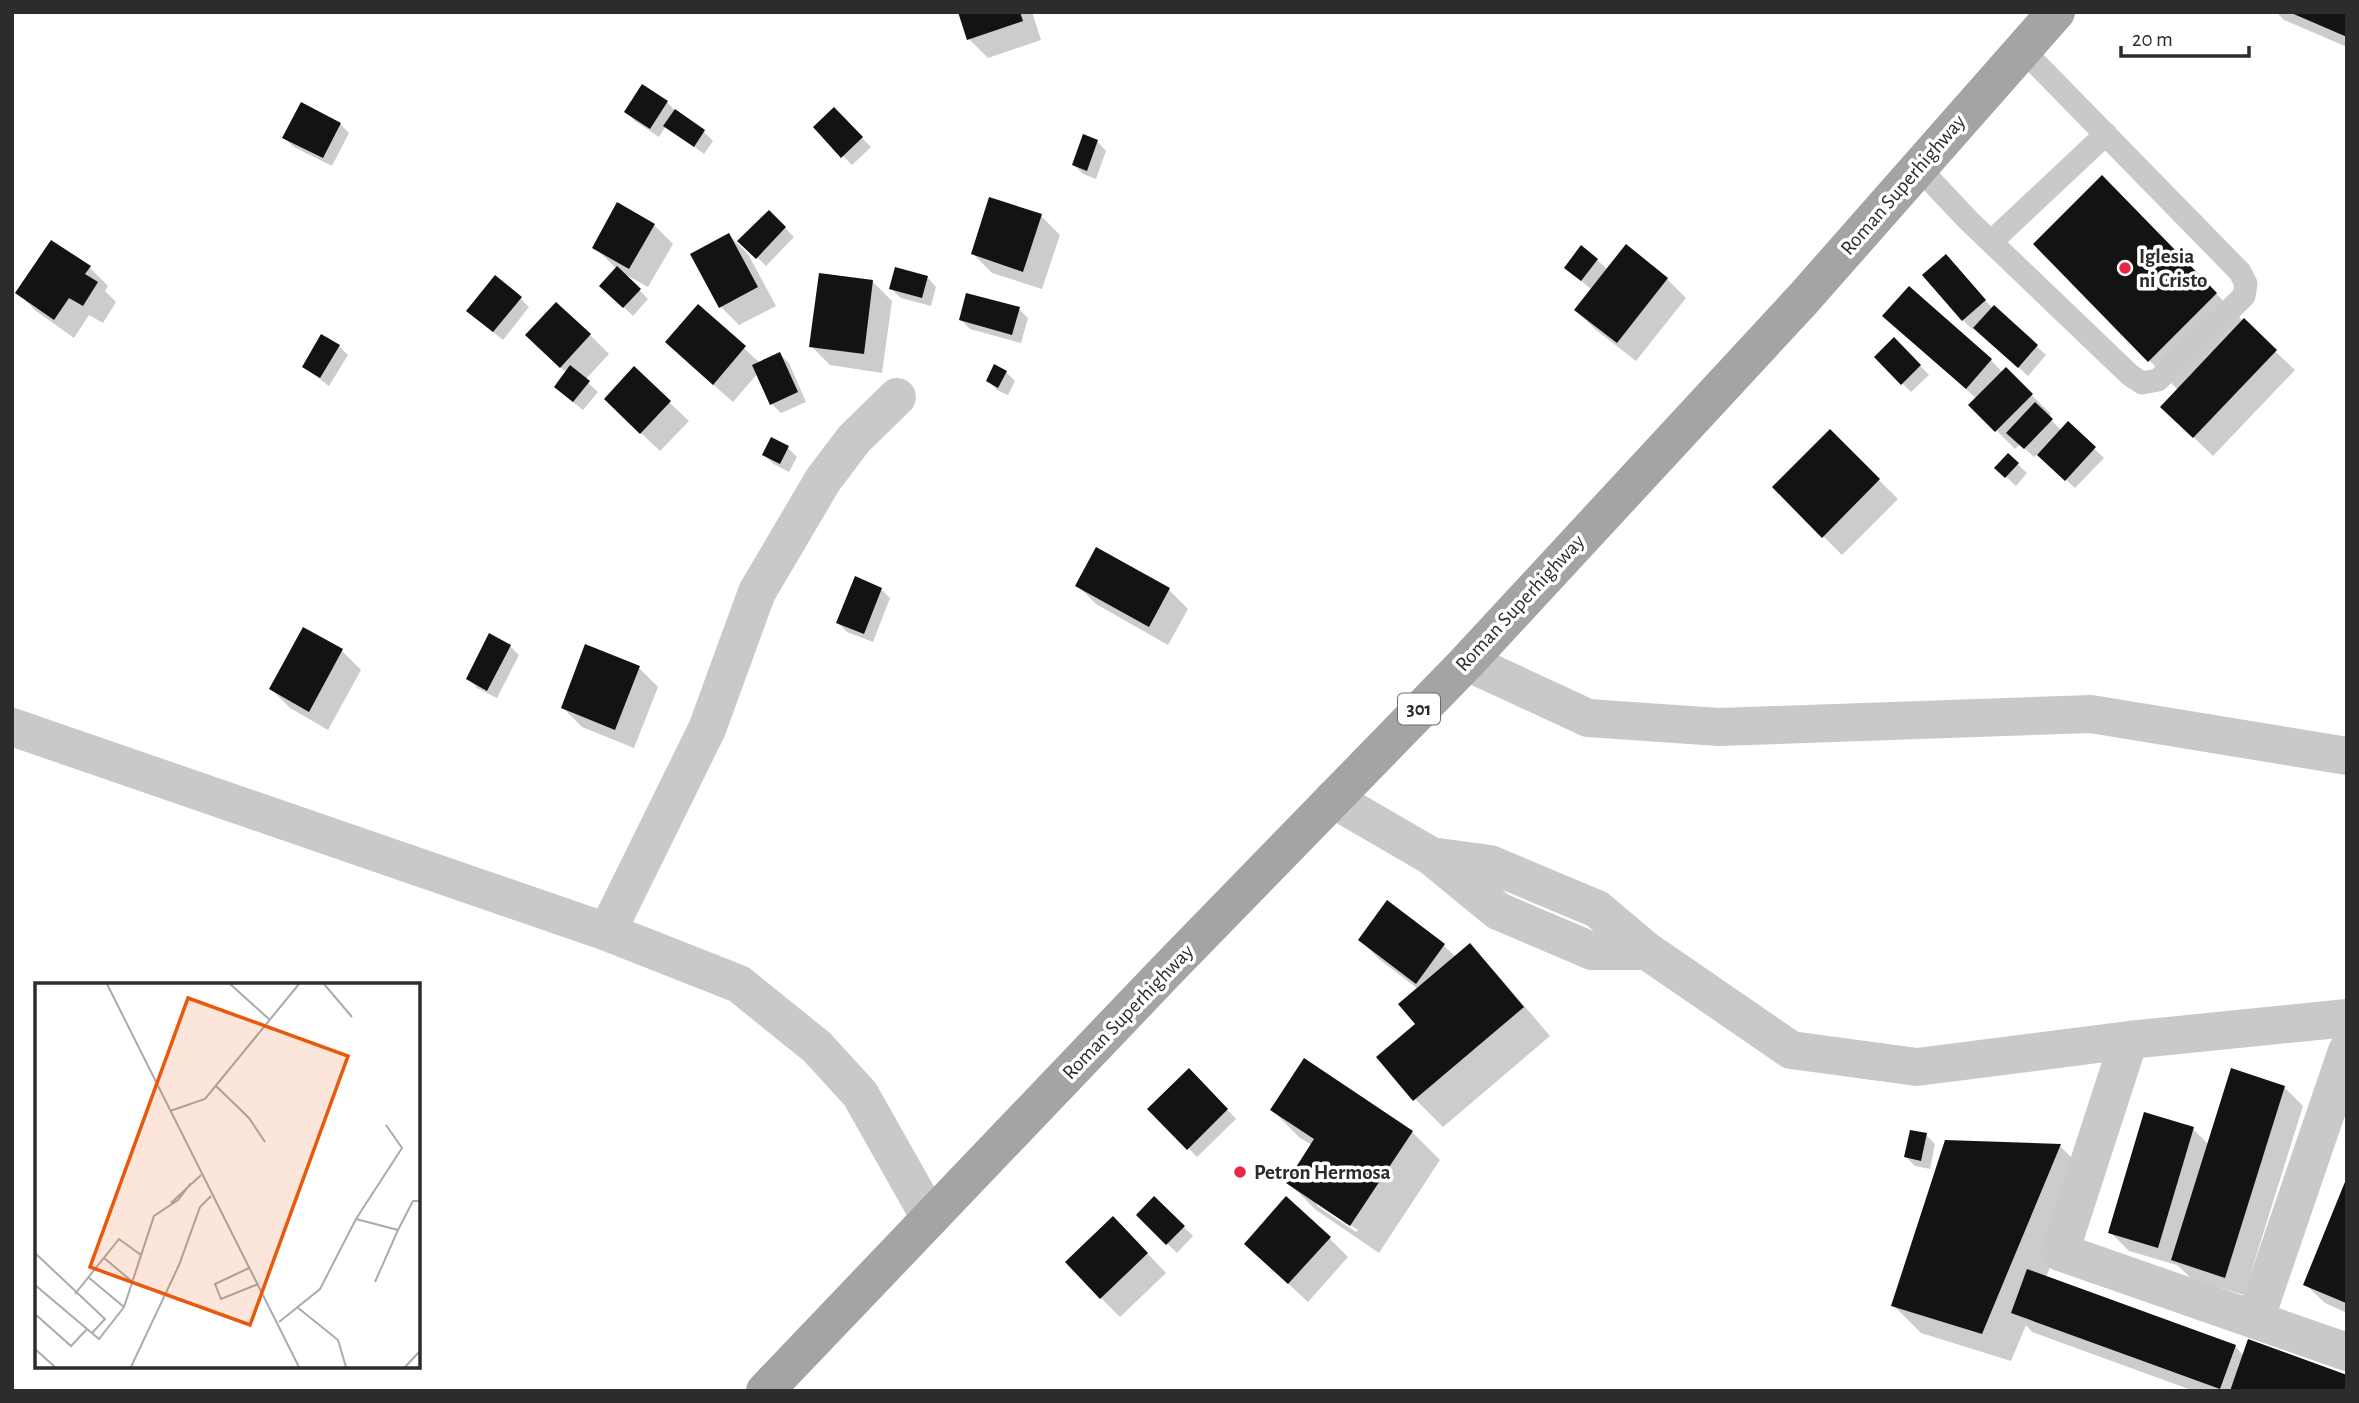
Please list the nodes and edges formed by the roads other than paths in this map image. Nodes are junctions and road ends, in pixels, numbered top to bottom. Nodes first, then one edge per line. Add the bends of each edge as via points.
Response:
1 (2056, 12) edge
2 (2023, 50) junction
3 (2106, 134) junction
4 (1919, 168) junction
5 (1991, 242) junction
6 (897, 397) dead end
7 (1466, 662) junction
8 (12, 727) edge
9 (2347, 756) edge
10 (1333, 799) junction
11 (607, 932) junction
12 (2347, 1018) edge
13 (2129, 1040) junction
14 (2347, 1051) edge
15 (930, 1218) junction
16 (2255, 1320) junction
17 (2347, 1352) edge
18 (765, 1391) edge

1 - 2 main road, Roman Superhighway / 301
2 - 3 lane
2 - 4 main road, Roman Superhighway / 301
3 - 5 lane
3 - 5 lane via 2240,272 2245,284 2244,296 2158,380 2142,383 2130,375
4 - 5 lane
4 - 7 main road, Roman Superhighway / 301
6 - 11 street via 854,439 823,480 757,592 707,729
7 - 9 street via 1588,718 1720,727 2091,714
7 - 10 main road, Roman Superhighway / 301
8 - 11 street
10 - 13 street via 1431,856 1490,864 1597,909 1647,951 1791,1050 1917,1068
10 - 15 main road, Roman Superhighway / 301
11 - 15 street via 739,984 817,1046 860,1094
12 - 13 street
13 - 16 street via 2060,1252
14 - 16 street
15 - 18 main road, Roman Superhighway / 301
16 - 17 street

